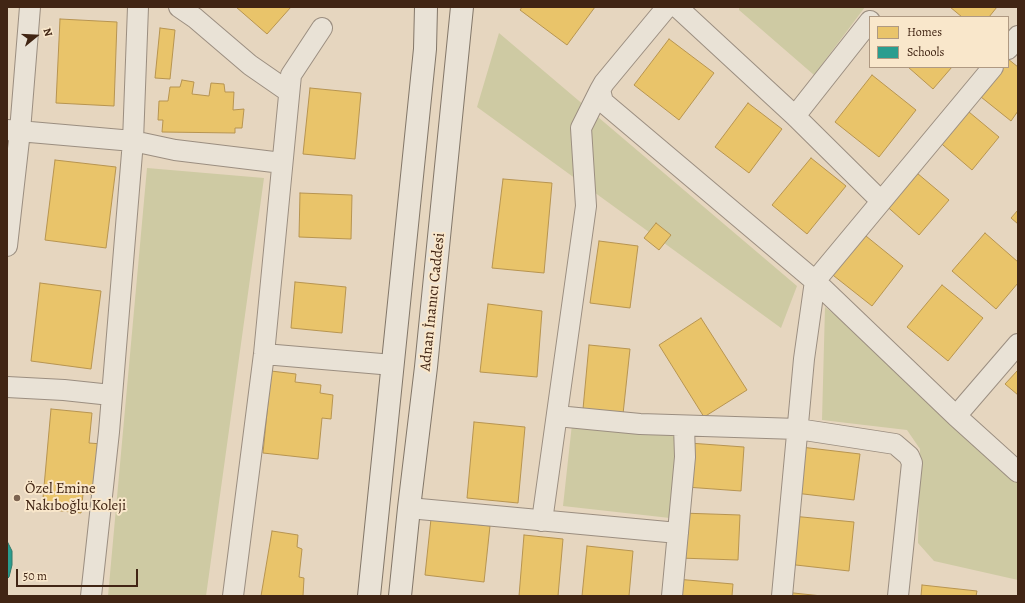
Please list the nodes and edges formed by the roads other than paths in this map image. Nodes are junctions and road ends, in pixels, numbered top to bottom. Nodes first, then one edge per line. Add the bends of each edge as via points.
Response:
1 (30, 7) edge
2 (138, 7) edge
3 (180, 7) edge
4 (426, 7) edge
5 (462, 7) edge
6 (667, 7) edge
7 (677, 7) edge
8 (881, 7) edge
9 (874, 16) edge
10 (869, 22) edge
11 (322, 28) dead end
12 (1018, 36) edge
13 (1009, 48) edge
14 (992, 68) edge
15 (600, 90) junction
16 (289, 92) junction
17 (795, 116) junction
18 (13, 130) edge
19 (133, 141) junction
20 (282, 163) junction
21 (881, 201) junction
22 (7, 246) edge
23 (815, 281) junction
24 (1018, 344) edge
25 (264, 354) junction
26 (393, 364) junction
27 (7, 387) edge
28 (111, 395) junction
29 (557, 416) junction
30 (956, 416) junction
31 (684, 426) junction
32 (798, 429) junction
33 (1018, 472) edge
34 (409, 508) junction
35 (542, 521) junction
36 (678, 533) junction
37 (91, 596) edge
38 (233, 596) edge
39 (369, 596) edge
40 (400, 596) edge
41 (672, 596) edge
42 (782, 596) edge
43 (898, 596) edge

1 - 18 street
2 - 19 street
3 - 16 street via 250,65
4 - 26 main road via 425,49
5 - 34 main road, Adnan İnanıcı Caddesi via 426,367
6 - 15 street
7 - 17 street
8 - 9 street
10 - 17 street
11 - 16 street via 291,75
12 - 13 street
14 - 21 street
15 - 23 street via 603,102
15 - 29 street via 581,128 586,206
16 - 20 street
17 - 21 street
18 - 19 street
18 - 22 street
19 - 20 street via 175,150
19 - 28 street
20 - 25 street
21 - 23 street
23 - 30 street
23 - 32 street via 804,359
24 - 30 street
25 - 26 street
25 - 38 street
26 - 39 main road
27 - 28 street
28 - 37 street
29 - 31 street
29 - 35 street
30 - 33 street
31 - 32 street
31 - 36 street via 685,457
32 - 42 street
32 - 43 street via 895,444 909,456 912,464
34 - 35 street
34 - 40 main road, Adnan İnanıcı Caddesi
35 - 36 street
36 - 41 street

